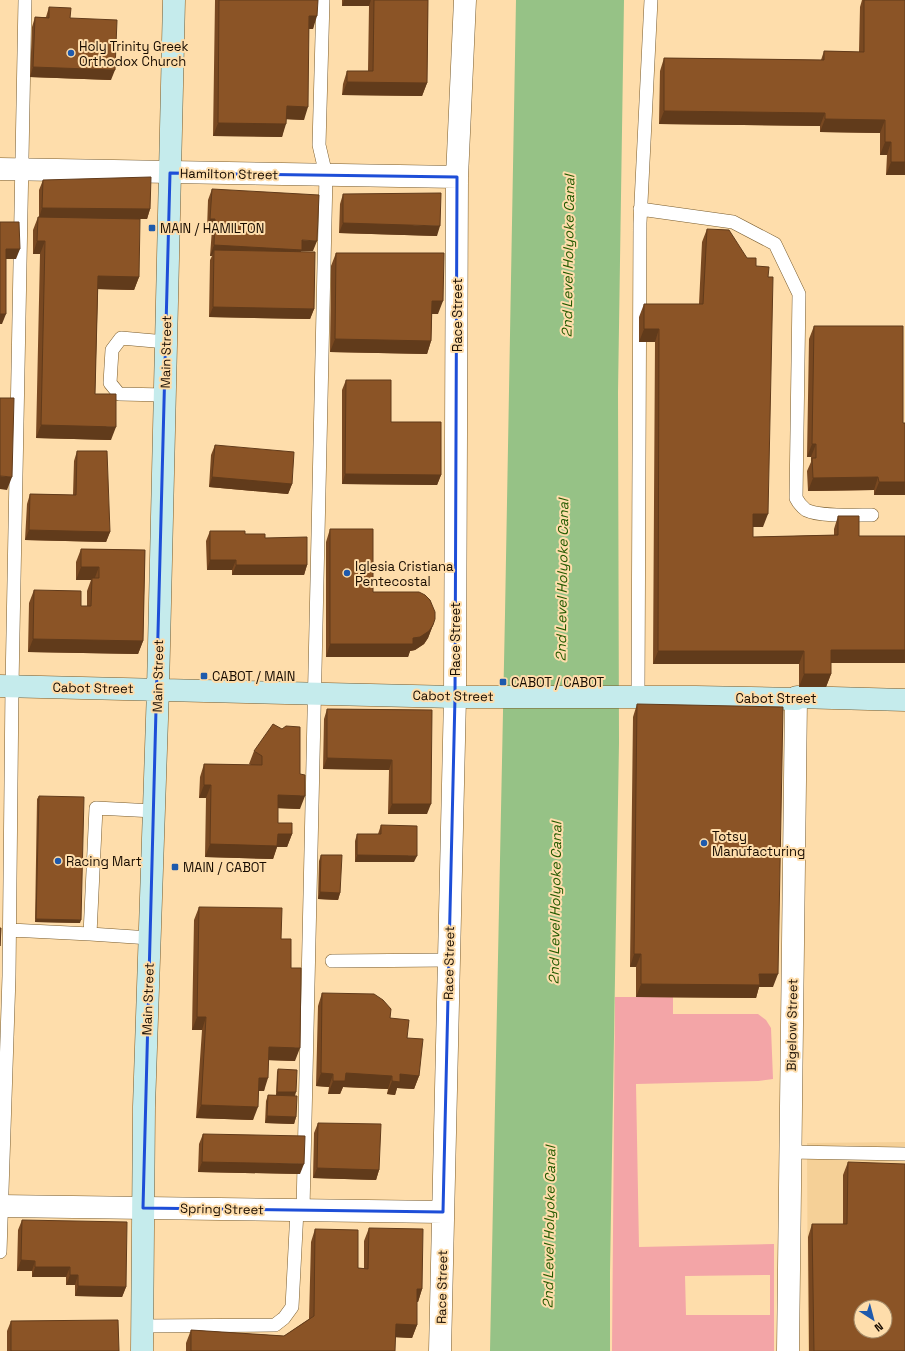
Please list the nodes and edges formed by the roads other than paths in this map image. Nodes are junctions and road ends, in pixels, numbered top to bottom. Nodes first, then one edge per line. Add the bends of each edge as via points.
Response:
1 (25, 0) edge
2 (174, 0) edge
3 (323, 0) edge
4 (465, 0) edge
5 (651, 0) edge
6 (0, 169) edge
7 (22, 170) junction
8 (170, 173) junction
9 (326, 175) junction
10 (458, 177) junction
11 (640, 209) junction
12 (166, 342) junction
13 (165, 395) junction
14 (872, 515) dead end
15 (6, 686) edge
16 (158, 689) junction
17 (315, 693) junction
18 (462, 697) junction
19 (634, 697) junction
20 (796, 699) junction
21 (905, 700) edge
22 (6, 763) edge
23 (154, 811) junction
24 (6, 924) edge
25 (90, 934) junction
26 (150, 938) junction
27 (332, 960) dead end
28 (449, 960) junction
29 (790, 1152) junction
30 (905, 1154) edge
31 (1, 1206) edge
32 (143, 1208) junction
33 (300, 1210) junction
34 (443, 1212) junction
35 (0, 1252) edge
36 (142, 1326) junction
37 (142, 1351) edge
38 (440, 1351) edge
39 (788, 1351) edge

1 - 7 lane
2 - 8 main road, Main Street
3 - 9 lane via 319,146
4 - 10 street, Race Street
5 - 11 lane
6 - 7 street, Hamilton Street
7 - 8 street, Hamilton Street
7 - 15 lane
8 - 9 street, Hamilton Street
8 - 12 main road, Main Street
9 - 10 street, Hamilton Street
9 - 17 lane
10 - 18 street, Race Street
11 - 14 lane via 733,222 775,244 798,294 796,498 806,510 827,514
11 - 19 lane
12 - 13 main road, Main Street
12 - 13 lane via 121,338 112,350 110,383 119,394
13 - 16 main road, Main Street
15 - 16 main road, Cabot Street
15 - 22 lane
16 - 17 main road, Cabot Street
16 - 23 main road, Main Street
17 - 18 main road, Cabot Street
17 - 33 lane
18 - 19 main road, Cabot Street
18 - 28 street, Race Street
19 - 20 main road, Cabot Street
20 - 21 main road, Cabot Street via 798,697
20 - 29 street, Bigelow Street
22 - 24 lane
23 - 25 lane via 96,808
23 - 26 main road, Main Street
24 - 25 lane
24 - 31 lane via 9,976
25 - 26 lane
26 - 32 main road, Main Street
27 - 28 lane
28 - 34 street, Race Street
29 - 30 lane
29 - 39 street, Bigelow Street
31 - 32 street, Spring Street
31 - 35 lane
32 - 33 street, Spring Street
32 - 36 main road, Main Street
33 - 34 street, Spring Street
33 - 36 lane via 292,1307 284,1318 275,1324
34 - 38 street, Race Street
36 - 37 main road, Main Street

